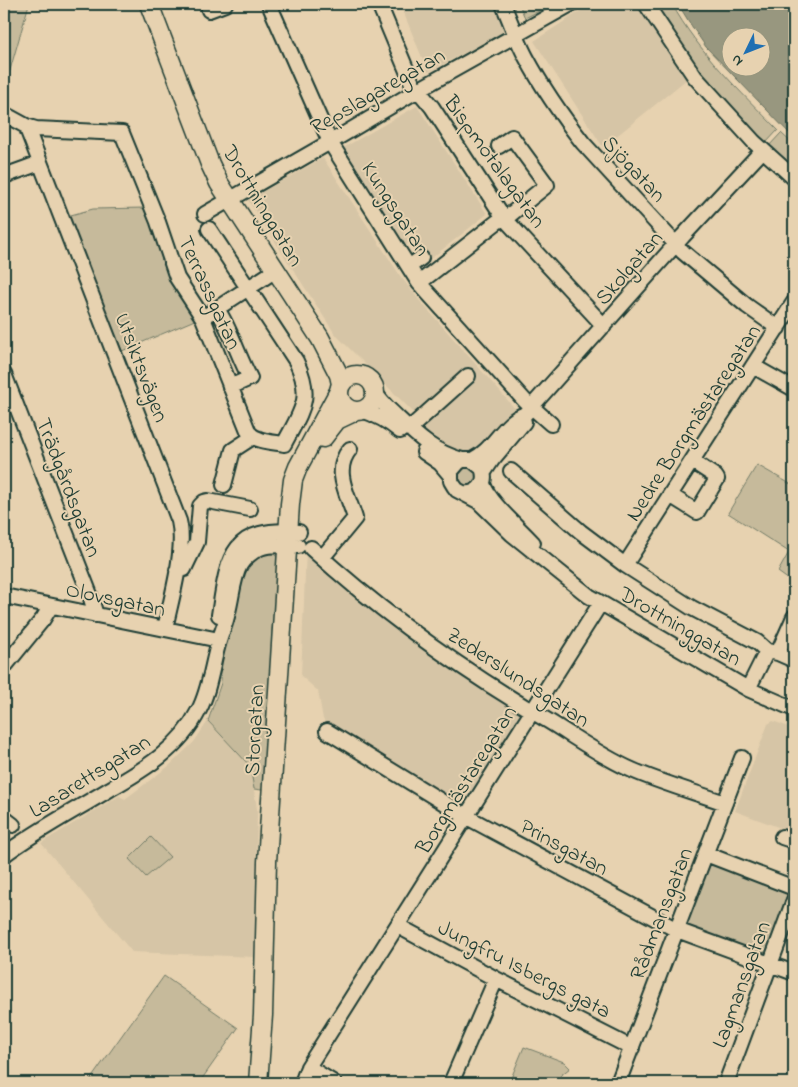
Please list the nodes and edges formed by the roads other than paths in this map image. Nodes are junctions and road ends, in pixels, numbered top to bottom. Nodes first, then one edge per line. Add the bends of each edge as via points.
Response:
1 (149, 4) edge
2 (225, 4) edge
3 (270, 4) edge
4 (379, 4) edge
5 (503, 4) edge
6 (571, 4) edge
7 (646, 4) edge
8 (209, 10) dead end
9 (513, 29) junction
10 (418, 90) junction
11 (4, 114) edge
12 (26, 126) junction
13 (330, 142) junction
14 (499, 146) dead end
15 (763, 150) junction
16 (40, 163) junction
17 (4, 176) edge
18 (794, 178) edge
19 (230, 199) junction
20 (205, 214) dead end
21 (504, 218) junction
22 (208, 229) dead end
23 (676, 245) junction
24 (276, 270) junction
25 (419, 283) junction
26 (248, 288) junction
27 (794, 302) edge
28 (216, 309) junction
29 (203, 318) junction
30 (604, 326) junction
31 (778, 328) junction
32 (320, 338) junction
33 (753, 366) junction
34 (4, 374) edge
35 (359, 375) junction
36 (468, 376) dead end
37 (230, 387) junction
38 (340, 387) junction
39 (792, 388) dead end
40 (375, 392) junction
41 (359, 410) junction
42 (528, 410) junction
43 (551, 424) dead end
44 (409, 429) junction
45 (253, 437) junction
46 (350, 449) dead end
47 (467, 460) junction
48 (692, 461) junction
49 (510, 471) dead end
50 (451, 476) junction
51 (483, 478) junction
52 (224, 485) dead end
53 (463, 493) junction
54 (670, 495) junction
55 (250, 509) dead end
56 (296, 540) junction
57 (322, 558) junction
58 (625, 564) junction
59 (553, 566) junction
60 (177, 570) junction
61 (4, 596) edge
62 (600, 604) junction
63 (51, 606) junction
64 (96, 615) junction
65 (794, 617) edge
66 (165, 629) junction
67 (219, 640) junction
68 (772, 652) junction
69 (794, 660) edge
70 (4, 667) edge
71 (748, 690) junction
72 (794, 709) edge
73 (532, 712) junction
74 (327, 731) dead end
75 (742, 758) dead end
76 (725, 803) junction
77 (467, 817) junction
78 (706, 854) junction
79 (4, 855) edge
80 (794, 888) edge
81 (794, 900) edge
82 (398, 926) junction
83 (676, 930) junction
84 (770, 965) junction
85 (794, 973) edge
86 (496, 979) junction
87 (632, 1048) junction
88 (308, 1068) junction
89 (258, 1083) edge
90 (265, 1083) edge
91 (302, 1083) edge
92 (334, 1083) edge
93 (451, 1083) edge
94 (618, 1083) edge
95 (726, 1083) edge

1 - 19 main road, Drottninggatan via 210,164
2 - 8 street
3 - 13 street, Kungsgatan
4 - 10 street, Bispmotalagatan via 412,83
5 - 9 street, Sjögatan
6 - 9 street, Repslagaregatan
7 - 15 street via 687,68
9 - 10 street, Repslagaregatan
9 - 23 street, Sjögatan via 526,56 583,143
10 - 13 street, Repslagaregatan
10 - 21 street, Bispmotalagatan
11 - 12 street
12 - 16 street, Utsiktsvägen
12 - 29 street, Terrassgatan via 46,130 122,133 177,278
13 - 19 street, Repslagaregatan
13 - 25 street, Kungsgatan via 400,253 415,263
14 - 21 street via 512,137 547,185
15 - 18 street
15 - 23 street, Skolgatan
16 - 17 street
16 - 60 street, Utsiktsvägen via 177,513 182,535
19 - 20 street, Repslagaregatan
19 - 24 main road, Drottninggatan
21 - 25 street
21 - 30 street, Bispmotalagatan
22 - 26 street
23 - 30 street, Skolgatan
23 - 31 street, Sjögatan via 715,280
24 - 26 street
24 - 32 main road, Drottninggatan
25 - 42 street, Kungsgatan
26 - 28 street
26 - 45 street via 296,361 306,391 304,405 284,444
27 - 31 street, Nedre Borgmästaregatan
28 - 29 street
28 - 37 street via 250,378
29 - 37 street, Terrassgatan
30 - 42 street, Skolgatan
31 - 33 street, Nedre Borgmästaregatan
32 - 35 main road, Drottninggatan
32 - 38 main road, Drottninggatan via 339,375
33 - 39 street
33 - 48 street, Nedre Borgmästaregatan
34 - 64 street, Trädgårdsgatan
35 - 38 main road via 347,378
35 - 40 main road via 372,383
36 - 44 street
37 - 45 street, Terrassgatan via 246,428
38 - 41 main road via 339,396 343,404
38 - 56 main road, Storgatan via 293,480
40 - 41 main road via 371,403
40 - 44 street via 385,407
41 - 50 street via 389,422
41 - 56 main road, Storgatan via 332,424 316,448 304,480
42 - 43 street, Kungsgatan
42 - 47 street, Skolgatan via 517,417 486,451
42 - 51 street, Skolgatan via 524,422 492,460
44 - 47 street via 439,452
45 - 52 street via 233,450
46 - 57 street via 344,456 341,476 355,518
47 - 50 street via 454,466
47 - 51 street via 480,464
48 - 54 street, Nedre Borgmästaregatan
48 - 54 street via 716,479 697,512
49 - 58 street via 580,532
50 - 53 street via 454,486
51 - 53 street via 474,492
51 - 59 street, Drottninggatan via 486,492 492,500
53 - 59 street, Drottninggatan via 478,501 512,534
54 - 58 street, Nedre Borgmästaregatan
55 - 60 street via 204,502 200,506 194,552 184,569
56 - 57 street, Zederslundsgatan
56 - 67 street, Lasarettsgatan via 261,548 241,563
56 - 89 main road, Storgatan via 267,862
56 - 90 main road, Storgatan via 289,681 276,835 272,994
57 - 73 street, Zederslundsgatan via 411,631
58 - 68 street via 692,608
59 - 62 street, Drottninggatan
60 - 66 street, Utsiktsvägen
61 - 63 street, Olovsgatan
62 - 71 street, Drottninggatan
62 - 73 street, Borgmästaregatan
63 - 64 street, Olovsgatan
63 - 70 street
64 - 66 street, Olovsgatan
65 - 68 street
66 - 67 street, Olovsgatan
67 - 79 street, Lasarettsgatan via 206,695 199,710 167,751 143,770
68 - 69 street
68 - 71 street
71 - 72 street, Drottninggatan
73 - 76 street, Zederslundsgatan via 631,769
73 - 77 street, Borgmästaregatan
74 - 77 street, Prinsgatan
75 - 76 street, Rådmansgatan
76 - 78 street, Rådmansgatan
77 - 82 street, Borgmästaregatan
77 - 83 street, Prinsgatan
78 - 80 street
78 - 83 street, Rådmansgatan
81 - 84 street, Lagmansgatan
82 - 86 street, Jungfru Isbergs gata
82 - 88 street, Borgmästaregatan
83 - 84 street, Prinsgatan
83 - 87 street, Rådmansgatan
84 - 85 street, Prinsgatan
84 - 95 street, Lagmansgatan
86 - 87 street, Jungfru Isbergs gata
86 - 93 street
87 - 94 street, Rådmansgatan
88 - 91 street, Borgmästaregatan
88 - 92 street

